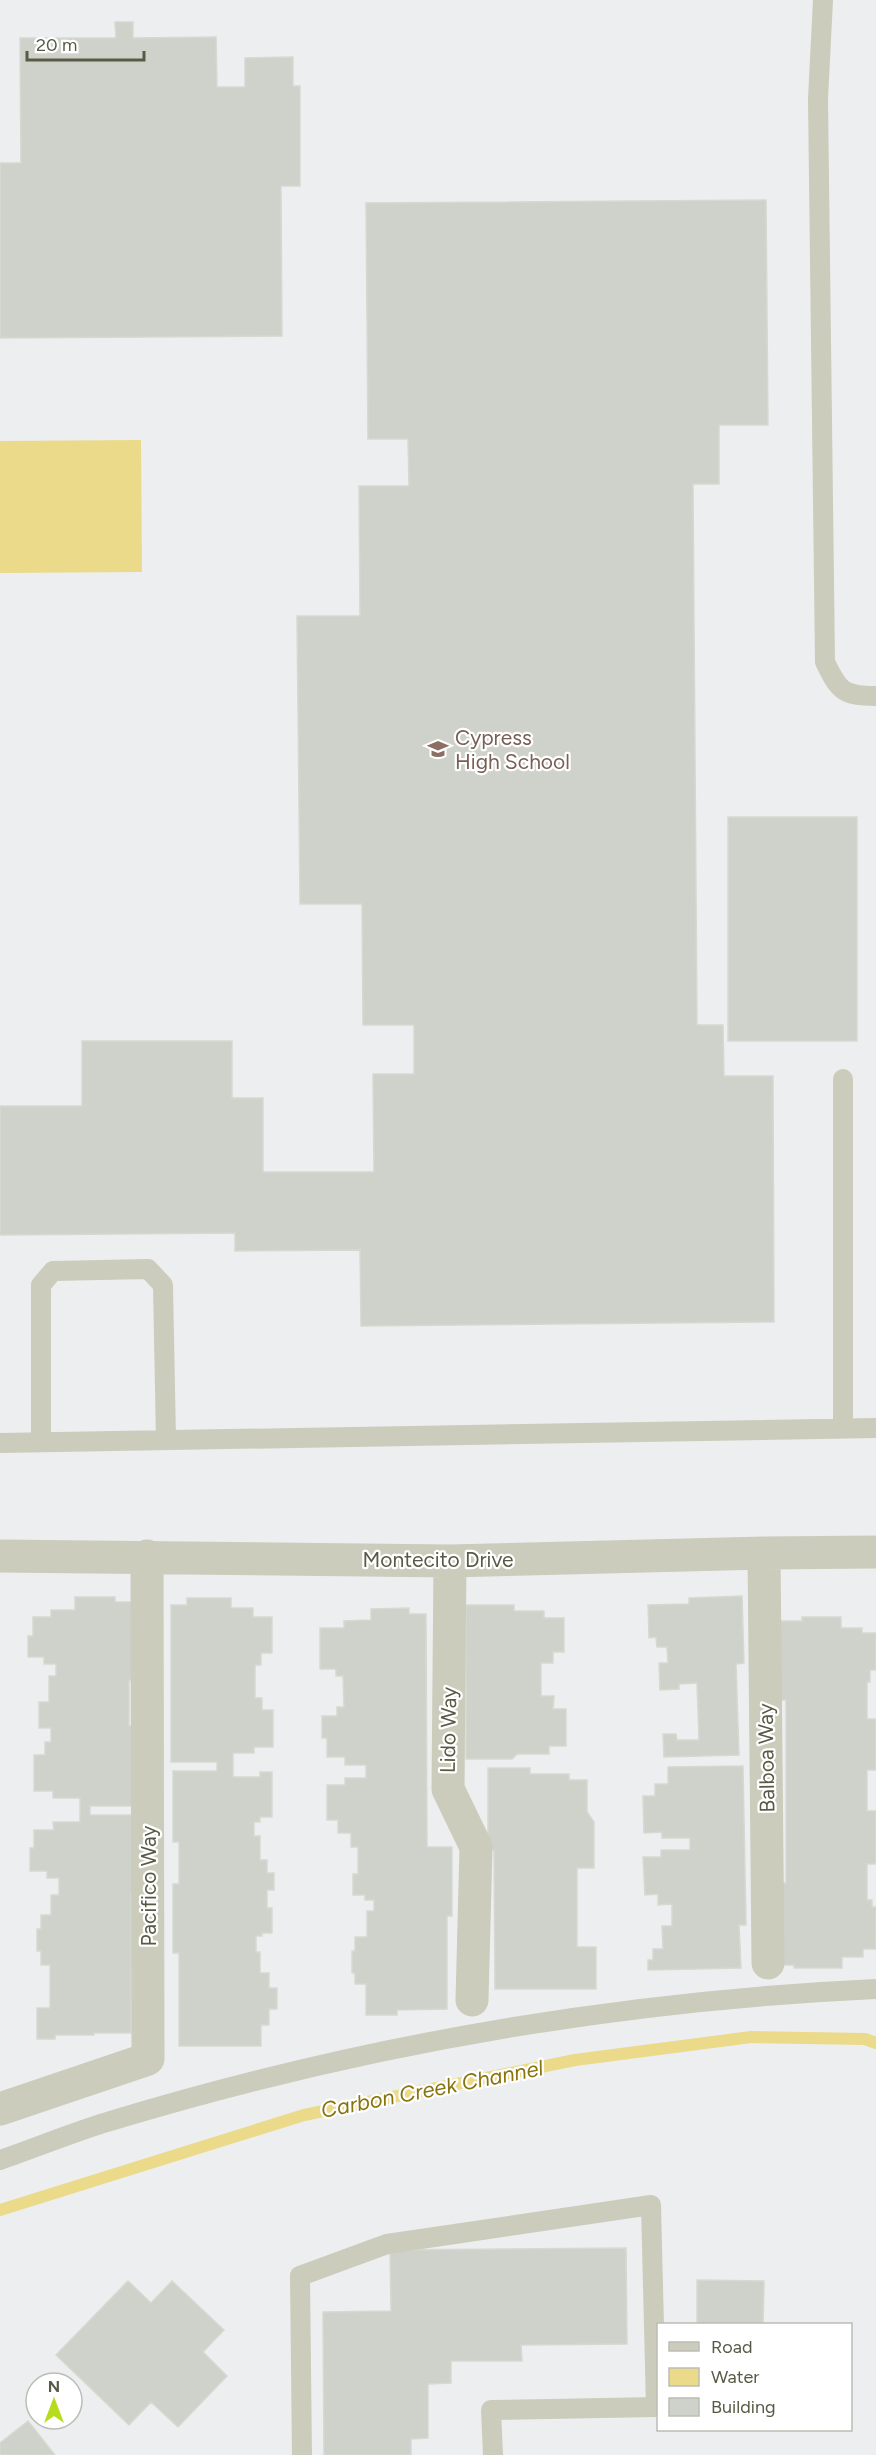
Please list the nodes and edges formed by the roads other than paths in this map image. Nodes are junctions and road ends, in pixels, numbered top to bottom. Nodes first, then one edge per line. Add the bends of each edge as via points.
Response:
1 (823, 0) edge
2 (876, 696) edge
3 (843, 1079) dead end
4 (843, 1428) junction
5 (876, 1428) edge
6 (166, 1440) junction
7 (41, 1442) junction
8 (0, 1443) edge
9 (876, 1552) edge
10 (764, 1553) junction
11 (0, 1556) edge
12 (147, 1556) junction
13 (450, 1561) junction
14 (768, 1963) dead end
15 (876, 1989) edge
16 (472, 2000) dead end
17 (0, 2109) edge
18 (0, 2160) edge
19 (302, 2455) edge
20 (493, 2455) edge

1 - 2 lane via 818,99 825,662 845,693
3 - 4 lane
4 - 5 lane
4 - 6 lane
6 - 7 lane
6 - 7 lane via 163,1286 148,1269 53,1271 41,1286
7 - 8 lane
9 - 10 street, Montecito Drive
10 - 13 street, Montecito Drive
10 - 14 street, Balboa Way
11 - 12 street, Montecito Drive
12 - 13 street, Montecito Drive
12 - 17 street, Pacifico Way via 148,2059
13 - 16 street, Lido Way via 448,1789 476,1847
15 - 18 lane via 781,1993 620,2011 446,2037 293,2071 127,2116
19 - 20 lane via 300,2276 387,2244 651,2205 656,2407 491,2410

